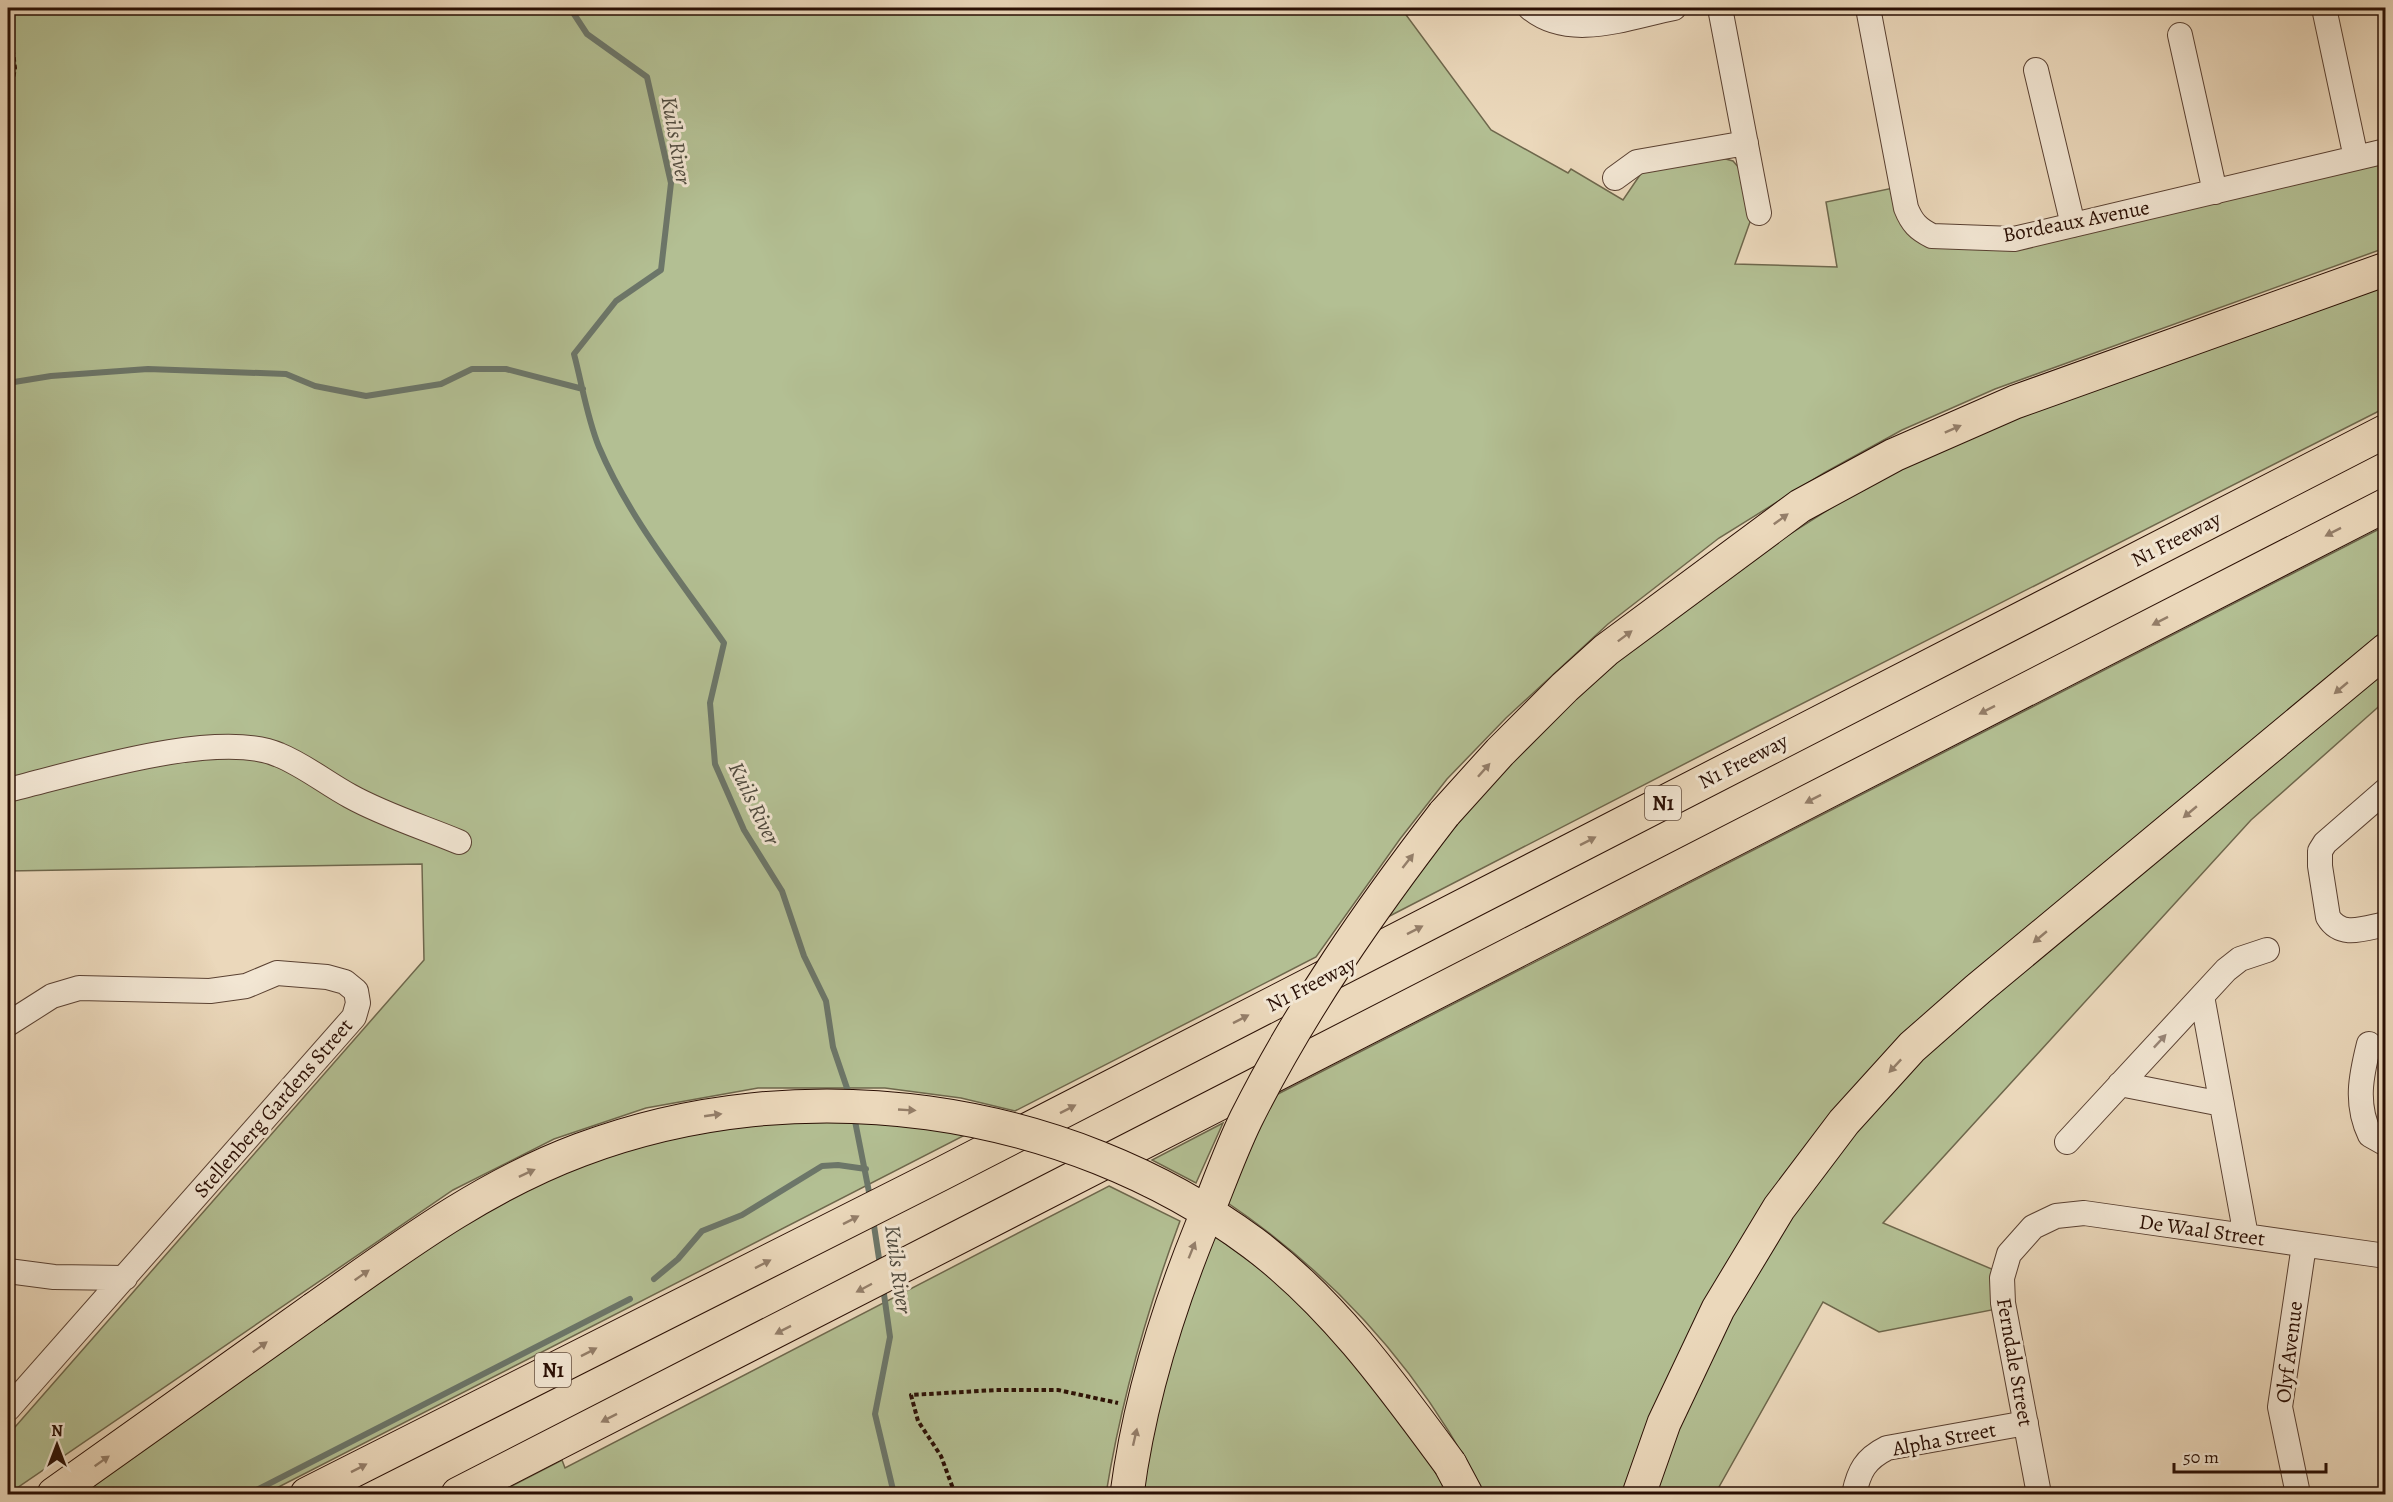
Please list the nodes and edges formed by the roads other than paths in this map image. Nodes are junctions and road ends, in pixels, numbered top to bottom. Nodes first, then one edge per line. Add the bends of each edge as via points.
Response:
1 (1530, 8) edge
2 (1674, 8) edge
3 (1720, 8) edge
4 (1868, 8) edge
5 (2324, 8) edge
6 (2180, 35) dead end
7 (2036, 70) dead end
8 (1746, 143) junction
9 (2385, 151) edge
10 (2356, 158) junction
11 (1615, 178) dead end
12 (2215, 192) junction
13 (1759, 213) dead end
14 (2073, 225) junction
15 (2385, 269) edge
16 (2385, 431) edge
17 (2385, 505) edge
18 (2385, 650) edge
19 (8, 790) edge
20 (2385, 790) edge
21 (459, 842) dead end
22 (2385, 924) edge
23 (2267, 950) dead end
24 (2202, 996) junction
25 (8, 1024) edge
26 (2369, 1044) dead end
27 (2120, 1084) junction
28 (2222, 1104) junction
29 (2067, 1142) dead end
30 (2385, 1143) edge
31 (2024, 1235) joint
32 (2246, 1236) junction
33 (2304, 1245) junction
34 (2385, 1256) edge
35 (8, 1271) edge
36 (125, 1278) junction
37 (8, 1409) edge
38 (2026, 1423) junction
39 (54, 1494) edge
40 (307, 1494) edge
41 (458, 1494) edge
42 (1127, 1494) edge
43 (1466, 1494) edge
44 (1639, 1494) edge
45 (1854, 1494) edge
46 (2039, 1494) edge
47 (2298, 1494) edge

1 - 2 street via 1545,19 1578,26
3 - 8 street
4 - 14 street, Bordeaux Avenue via 1911,220 1921,230 1944,238 2014,238
5 - 10 street
6 - 12 street
7 - 14 street
8 - 11 street via 1637,162
8 - 13 street
9 - 10 street, Bordeaux Avenue
10 - 12 street, Bordeaux Avenue
12 - 14 street, Bordeaux Avenue
42 -> 15 highway, bridge via 1133,1444 1177,1288 1245,1120 1322,984 1382,895 1444,814 1565,687 1606,650 1800,506 1894,455 2015,402
40 -> 16 highway, N1 Freeway / N1 via 941,1174
17 -> 41 highway
18 -> 44 highway via 1978,989 1912,1047 1844,1122 1779,1208 1718,1309 1664,1423
19 - 21 street via 179,751 220,746 253,748 279,755 352,798
20 - 22 street via 2325,843 2319,858 2331,923 2352,931
23 - 24 street via 2240,959
27 -> 24 street
24 - 28 street
25 - 36 street, Stellenberg Gardens Street via 52,996 79,988 210,991 246,986 277,973 294,973 345,982 356,991 354,1017
26 - 30 street via 2359,1086 2364,1120 2370,1135
27 - 28 street
27 - 29 street
28 - 32 street
31 - 32 street, De Waal Street via 2043,1221 2070,1213
31 - 38 street, Ferndale Street via 2005,1266 2002,1291
32 - 33 street, De Waal Street
33 - 34 street, De Waal Street
33 - 47 street, Olyf Avenue via 2280,1407
35 - 36 street via 54,1277
36 - 37 street, Stellenberg Gardens Street
38 - 45 street, Alpha Street via 1887,1448 1861,1468
38 - 46 street, Ferndale Street
39 -> 43 highway, bridge via 438,1221 486,1193 557,1159 625,1134 686,1119 746,1111 848,1107 925,1111 1002,1126 1089,1153 1176,1193 1253,1244 1321,1303 1450,1464

